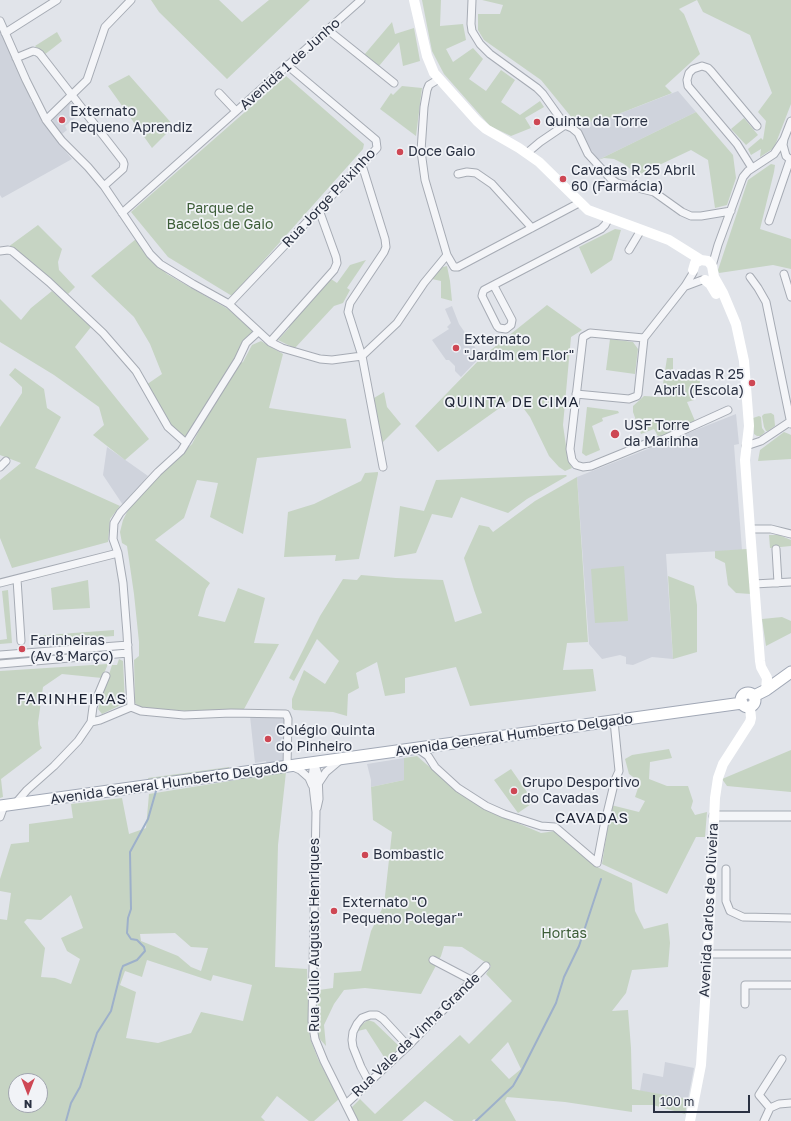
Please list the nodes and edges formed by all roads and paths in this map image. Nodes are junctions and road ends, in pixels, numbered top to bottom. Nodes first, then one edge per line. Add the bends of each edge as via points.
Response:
1 (57, 0) edge
2 (131, 0) edge
3 (361, 0) edge
4 (414, 0) edge
5 (472, 0) edge
6 (0, 21) edge
7 (328, 30) junction
8 (6, 33) junction
9 (16, 58) junction
10 (287, 65) junction
11 (439, 79) junction
12 (394, 83) dead end
13 (219, 93) dead end
14 (72, 95) junction
15 (236, 112) junction
16 (46, 120) junction
17 (791, 121) edge
18 (564, 125) junction
19 (757, 126) dead end
20 (784, 139) junction
21 (527, 153) junction
22 (770, 158) junction
23 (790, 160) edge
24 (362, 164) junction
25 (752, 168) junction
26 (458, 174) dead end
27 (104, 186) junction
28 (579, 203) junction
29 (319, 210) junction
30 (731, 211) junction
31 (122, 213) junction
32 (609, 218) junction
33 (769, 221) dead end
34 (532, 228) junction
35 (646, 232) junction
36 (629, 250) dead end
37 (0, 251) edge
38 (447, 255) junction
39 (708, 264) junction
40 (693, 271) junction
41 (784, 274) dead end
42 (750, 277) dead end
43 (703, 280) junction
44 (494, 286) junction
45 (685, 286) junction
46 (791, 297) edge
47 (229, 304) junction
48 (258, 332) junction
49 (644, 338) junction
50 (270, 342) junction
51 (362, 356) junction
52 (576, 394) junction
53 (728, 410) dead end
54 (791, 422) edge
55 (186, 443) junction
56 (746, 446) junction
57 (6, 461) dead end
58 (0, 467) edge
59 (383, 467) dead end
60 (750, 529) junction
61 (791, 534) edge
62 (776, 549) dead end
63 (118, 552) junction
64 (17, 579) junction
65 (791, 582) edge
66 (0, 583) edge
67 (778, 583) junction
68 (754, 584) junction
69 (21, 641) dead end
70 (128, 645) junction
71 (128, 653) junction
72 (0, 655) edge
73 (0, 664) edge
74 (791, 672) edge
75 (106, 676) dead end
76 (766, 690) junction
77 (746, 705) junction
78 (131, 707) junction
79 (614, 721) junction
80 (91, 722) junction
81 (418, 749) junction
82 (340, 760) junction
83 (314, 763) junction
84 (289, 767) junction
85 (316, 786) junction
86 (15, 804) junction
87 (2, 806) edge
88 (714, 816) junction
89 (791, 816) edge
90 (0, 817) edge
91 (726, 869) dead end
92 (791, 918) edge
93 (708, 954) junction
94 (791, 954) edge
95 (433, 960) dead end
96 (486, 966) dead end
97 (473, 981) junction
98 (791, 985) edge
99 (745, 1004) dead end
100 (408, 1046) junction
101 (782, 1059) dead end
102 (369, 1082) junction
103 (791, 1103) edge
104 (346, 1104) junction
105 (770, 1108) junction
106 (354, 1121) edge
107 (690, 1121) edge
108 (764, 1121) edge

1 - 8 street
2 - 14 street via 105,27 86,80
3 - 7 street, Avenida 1 de Junho
4 - 11 main road via 427,56
5 - 18 street via 471,24 475,38 490,54 544,94
6 - 8 street
7 - 10 street, Avenida 1 de Junho
7 - 12 street
8 - 9 street
9 - 14 street via 37,52
9 - 16 street
10 - 15 street, Avenida 1 de Junho
10 - 24 street, Rua Jorge Peixinho via 376,140 377,148
11 - 21 main road via 486,129
11 - 38 street via 429,85 427,90 420,147 425,180
13 - 15 street, Avenida 1 de Junho
14 - 16 street
14 - 27 street via 124,164 124,169
15 - 31 street, Avenida 1 de Junho
16 - 27 street
17 - 20 street
18 - 21 street
18 - 30 street via 578,133 588,154 617,183 654,192 691,216
19 - 25 street via 708,68 702,66 690,72 688,86 737,144
20 - 22 street
20 - 23 street via 784,149
21 - 28 main road
22 - 23 street
22 - 25 street
23 - 33 street
24 - 29 street, Rua Jorge Peixinho
24 - 51 street via 386,247 348,308
25 - 30 street via 743,178
26 - 34 street via 476,173 492,184
27 - 31 street
28 - 32 main road via 588,210
28 - 34 street
29 - 47 street, Rua Jorge Peixinho
29 - 50 street via 338,263
30 - 39 street
31 - 47 street via 150,254 160,264
32 - 35 main road
32 - 44 street via 601,229
34 - 38 street via 458,267 454,267
35 - 36 street
35 - 39 main road via 669,240
35 - 40 main road via 684,256
37 - 55 street via 12,251 103,333 139,376 168,427
38 - 51 street via 397,323
39 - 40 main road via 695,263
39 - 43 main road via 710,277
39 - 56 main road via 730,307 741,341 749,426
40 - 43 main road via 696,278
40 - 45 street
41 - 46 street
42 - 54 street via 766,302
43 - 45 street
43 - 56 main road via 712,288 723,307 735,342
44 - 44 street via 484,290 482,296 497,326 506,329 512,320
45 - 49 street
47 - 48 street
48 - 50 street
48 - 55 street via 246,343
49 - 52 street via 638,394 635,398
49 - 52 street via 590,332 585,334 582,340
50 - 51 street via 289,351 320,359
51 - 59 street
52 - 53 street via 570,452 572,460 580,467 591,466 645,444 662,440
54 - 56 street via 761,441
55 - 63 street via 115,519 113,539
56 - 60 main road
57 - 58 street
60 - 61 street via 771,529
60 - 68 main road
62 - 67 street
63 - 64 street
63 - 70 street
64 - 66 street
64 - 69 street
65 - 67 street
67 - 68 street
68 - 76 main road via 760,664 768,678
70 - 71 street
70 - 72 street
71 - 73 street
71 - 78 street
74 - 76 main road
75 - 80 street via 93,707
76 - 77 main road, Avenida General Humberto Delgado via 754,696 745,693 741,698
77 - 79 main road, Avenida General Humberto Delgado
77 - 88 main road, Avenida Carlos de Oliveira via 750,722 723,764 717,785
78 - 80 street
78 - 84 street via 141,711 184,715 286,714
79 - 81 main road, Avenida General Humberto Delgado
79 - 81 street via 619,771 597,863 555,827 540,826 486,806 458,788
80 - 86 street via 74,746 26,790
81 - 82 main road, Avenida General Humberto Delgado
82 - 83 main road, Avenida General Humberto Delgado
82 - 85 street via 326,772
83 - 84 main road, Avenida General Humberto Delgado
83 - 85 street, Rua Júlio Augusto Henriques via 312,776
84 - 85 street, Rua Júlio Augusto Henriques via 300,770
84 - 86 main road, Avenida General Humberto Delgado
85 - 104 street, Rua Júlio Augusto Henriques via 312,1021 314,1039
86 - 87 main road, Avenida General Humberto Delgado
87 - 90 street
88 - 89 street
88 - 93 main road, Avenida Carlos de Oliveira
91 - 92 street via 726,901 730,911 743,917
93 - 94 street
93 - 107 main road, Avenida Carlos de Oliveira via 701,1065
95 - 97 street
96 - 97 street, Rua Vale da Vinha Grande
97 - 100 street, Rua Vale da Vinha Grande
98 - 99 street via 745,985
100 - 102 street, Rua Vale da Vinha Grande
100 - 102 street via 377,1015 362,1018 353,1032 352,1040
101 - 105 street via 759,1095
102 - 104 street, Rua Vale da Vinha Grande
103 - 105 street
104 - 106 street, Rua Júlio Augusto Henriques
105 - 108 street

